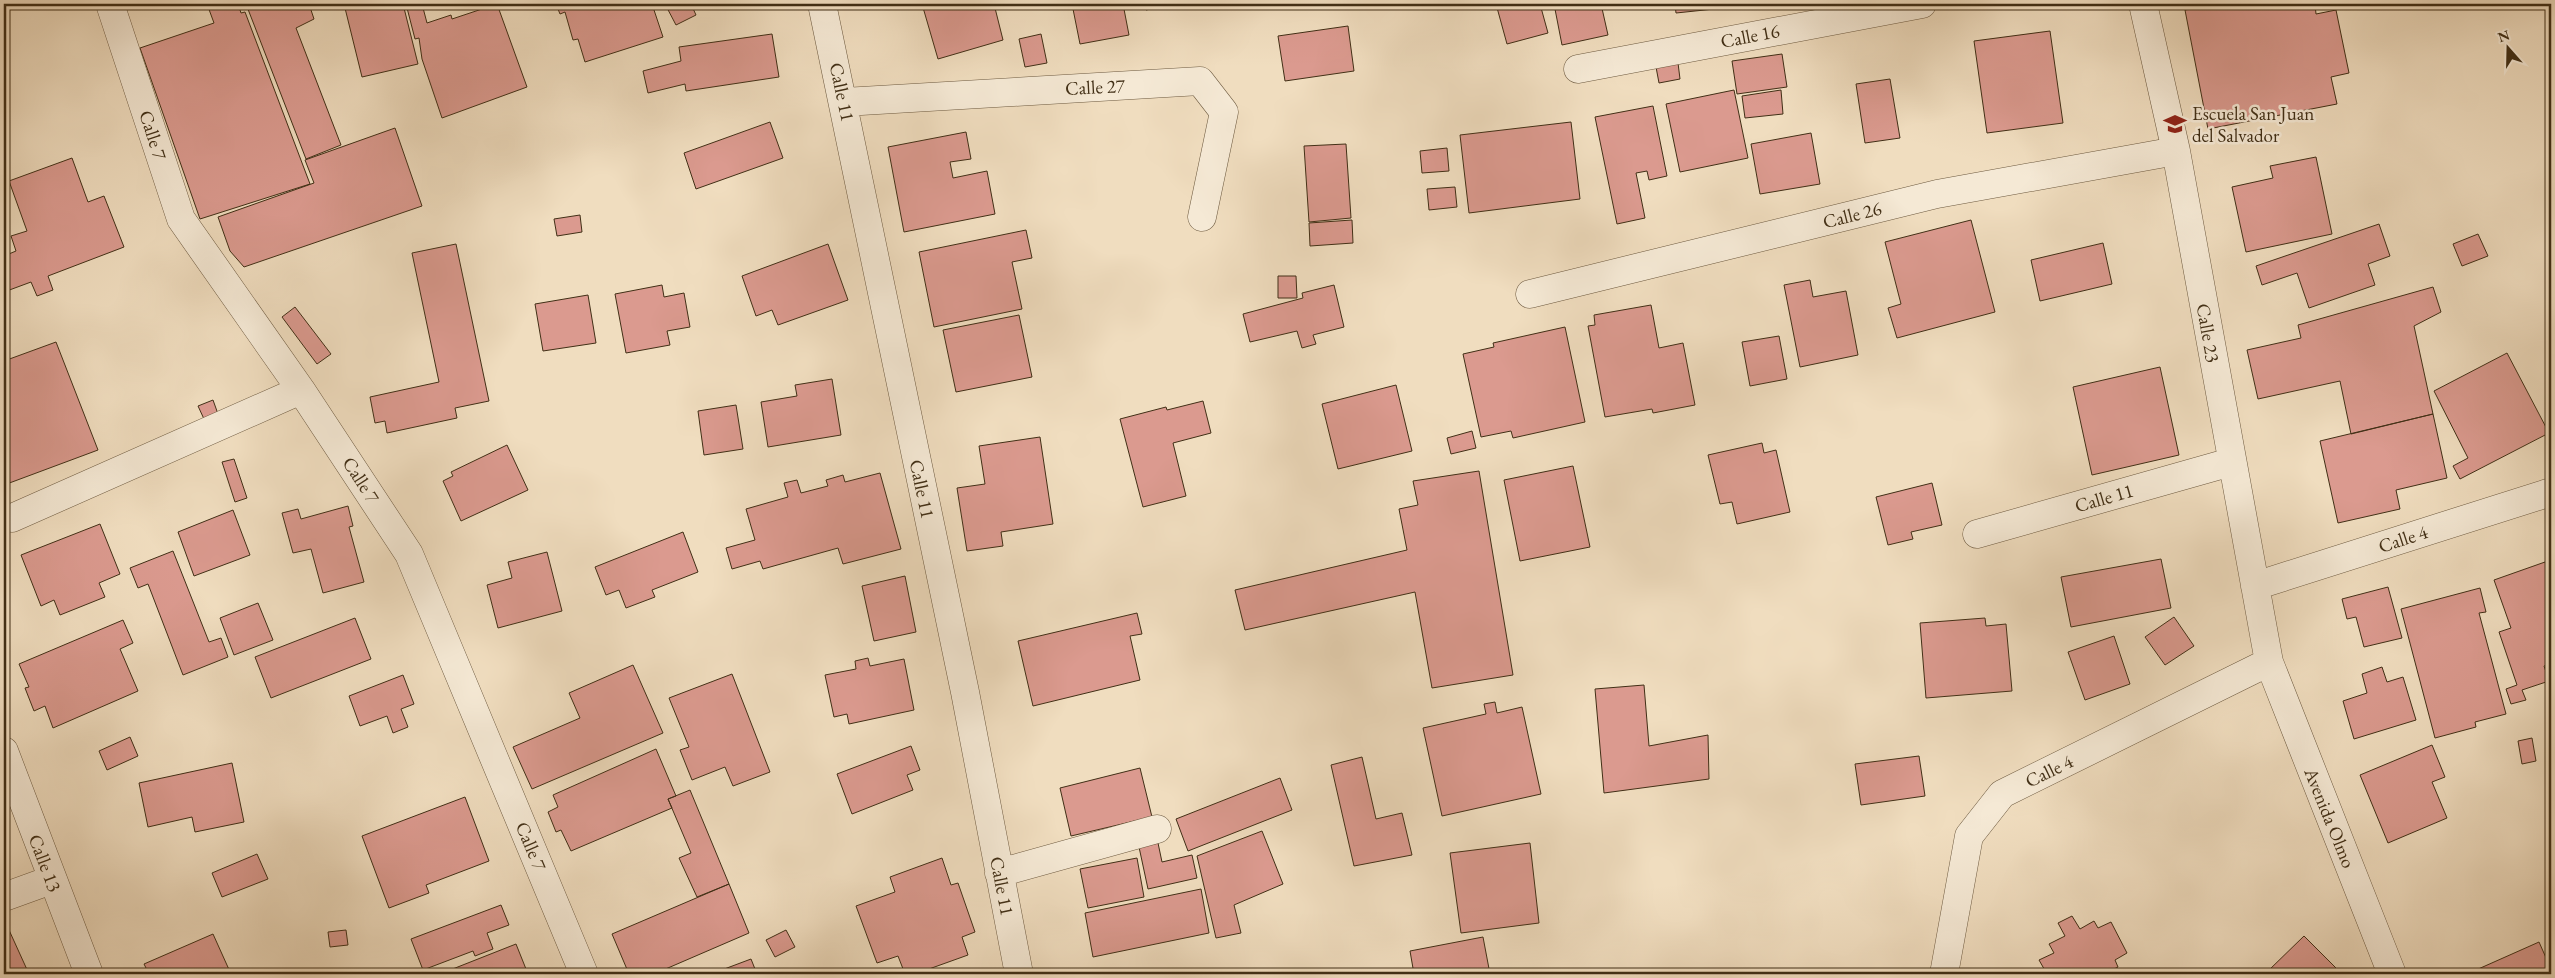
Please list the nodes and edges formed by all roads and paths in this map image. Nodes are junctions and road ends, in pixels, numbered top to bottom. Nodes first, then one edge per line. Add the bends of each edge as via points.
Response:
1 (110, 4) edge
2 (822, 4) edge
3 (1922, 4) edge
4 (2143, 4) edge
5 (1578, 69) dead end
6 (844, 102) junction
7 (2176, 151) junction
8 (1202, 217) dead end
9 (1530, 294) dead end
10 (301, 390) junction
11 (2231, 462) junction
12 (2551, 492) edge
13 (12, 518) dead end
14 (1977, 534) dead end
15 (2255, 586) junction
16 (2269, 662) junction
17 (4, 751) edge
18 (1158, 829) dead end
19 (999, 873) junction
20 (52, 880) junction
21 (4, 896) edge
22 (89, 974) edge
23 (584, 974) edge
24 (1019, 974) edge
25 (1944, 974) edge
26 (2392, 974) edge

1 - 10 street, Calle 7 via 181,219
2 - 6 street, Calle 11
3 - 5 street, Calle 16
4 - 7 street, Calle 23
6 - 8 street, Calle 27 via 1200,81 1224,112
6 - 19 street, Calle 11
7 - 9 street, Calle 26 via 1937,194
7 - 11 street, Calle 23
10 - 13 street
10 - 23 street, Calle 7 via 410,554
11 - 14 street, Calle 11
11 - 15 street, Calle 23
12 - 15 street, Calle 4
15 - 16 street, Calle 23
16 - 25 street, Calle 4 via 2002,794 1969,836
16 - 26 street, Avenida Olmo
17 - 20 street, Calle 13
18 - 19 street
19 - 24 street, Calle 11
20 - 21 street
20 - 22 street, Calle 13

